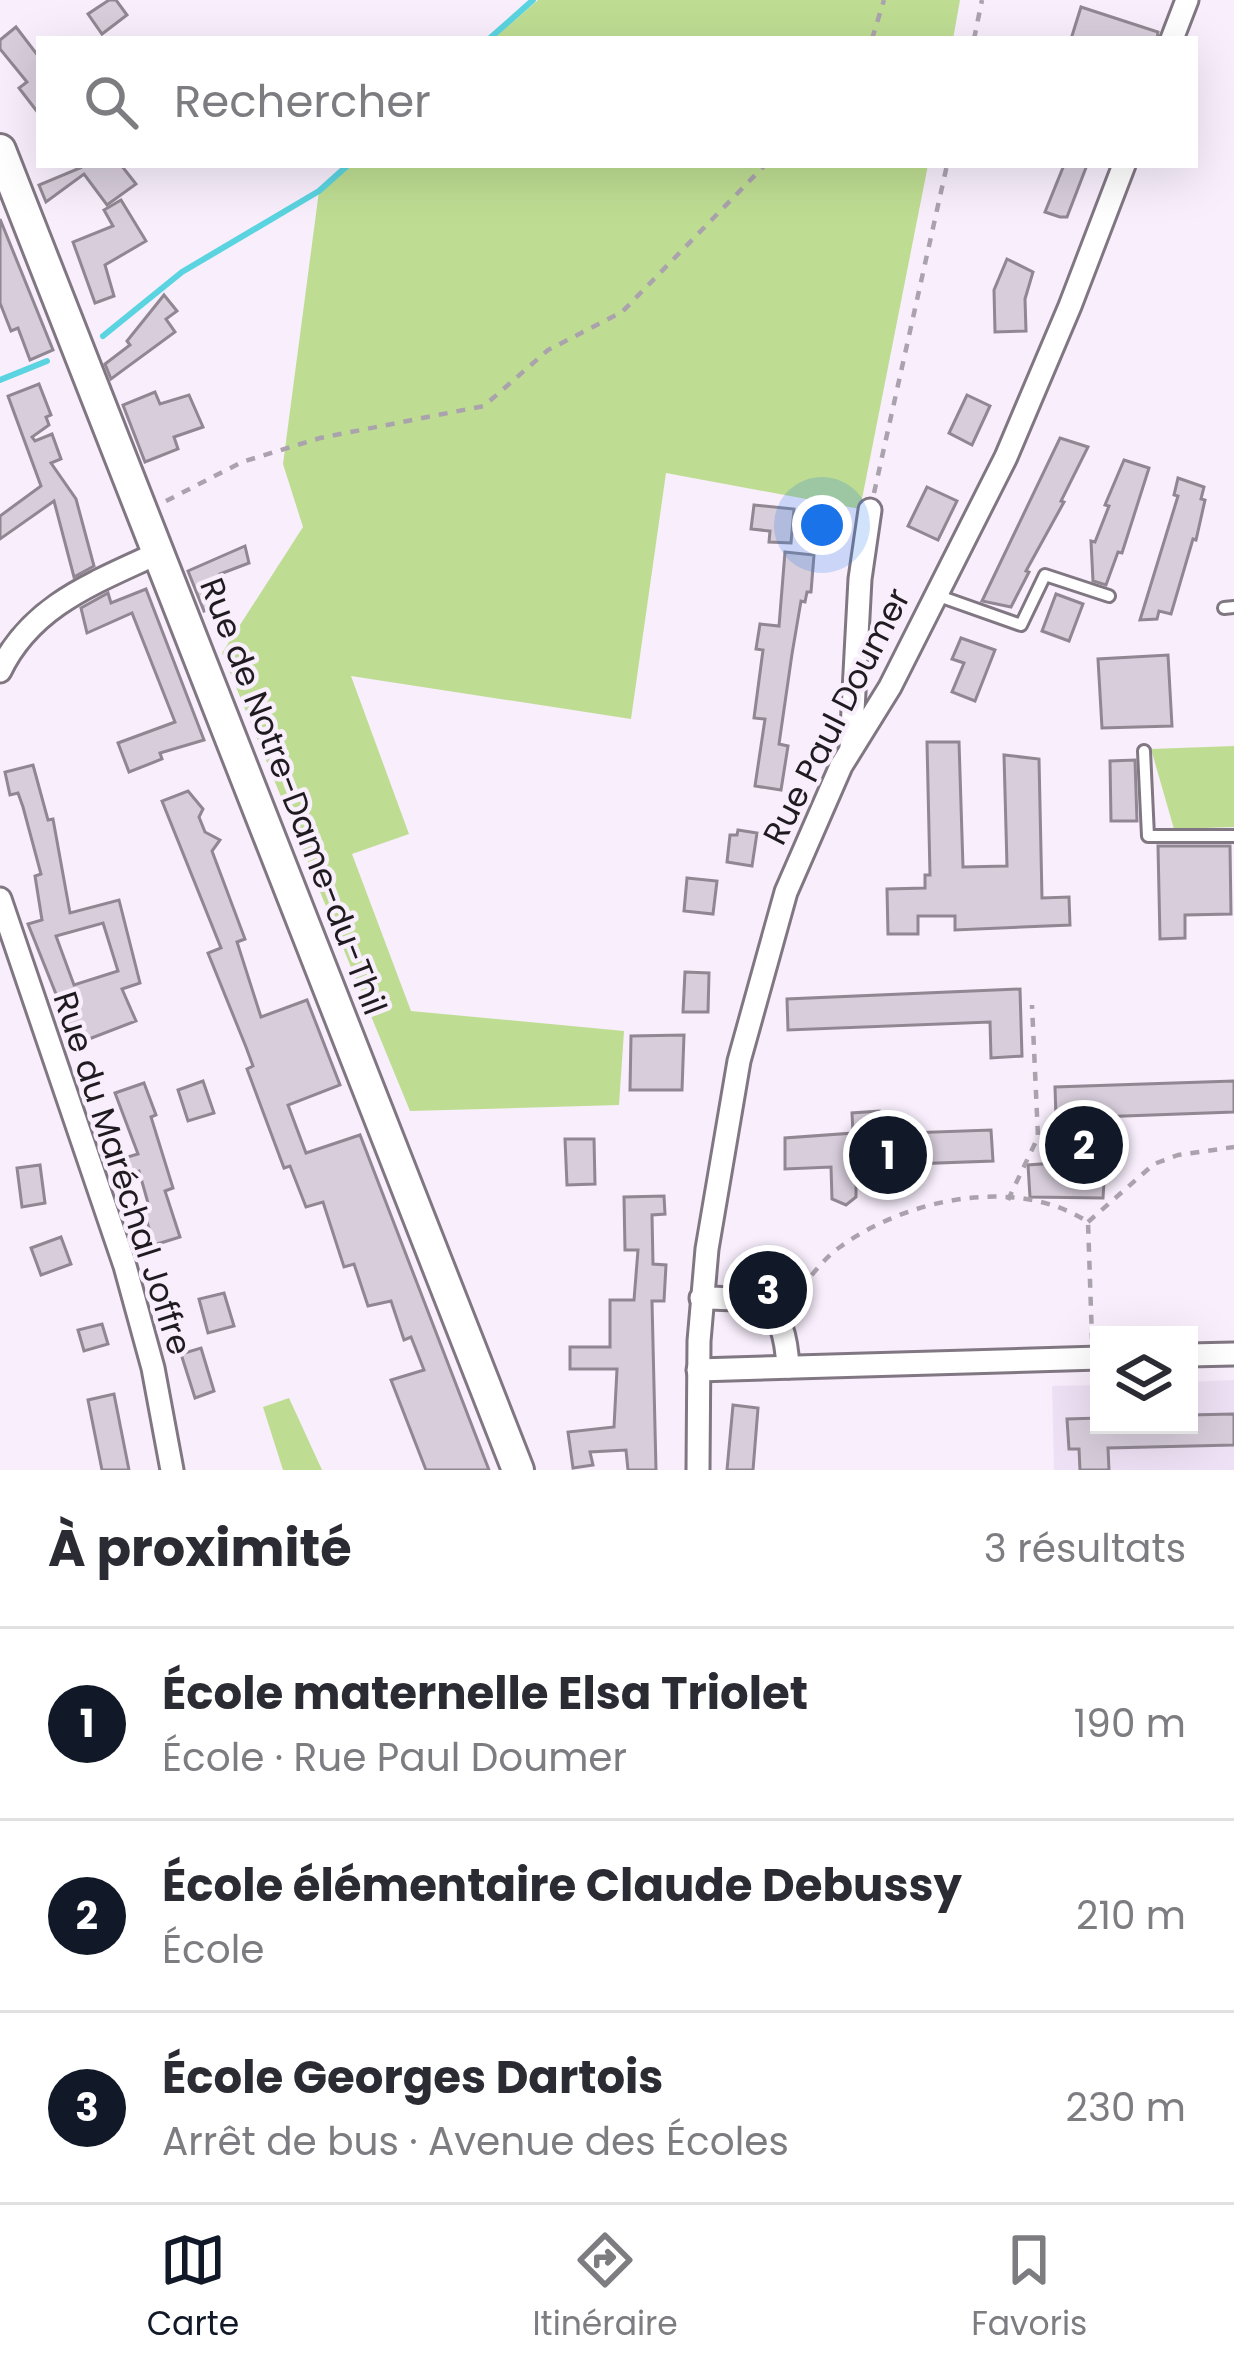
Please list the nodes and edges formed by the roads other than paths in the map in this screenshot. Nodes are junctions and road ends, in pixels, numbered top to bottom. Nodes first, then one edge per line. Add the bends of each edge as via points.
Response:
1 (1187, 0) edge
2 (1173, 36) edge
3 (1, 154) edge
4 (1123, 168) edge
5 (870, 510) road end
6 (160, 552) junction
7 (936, 595) junction
8 (1109, 596) dead end
9 (0, 671) edge
10 (851, 748) junction
11 (1144, 751) dead end
12 (1234, 836) edge
13 (0, 899) edge
14 (701, 1298) junction
15 (1234, 1354) edge
16 (1198, 1355) edge
17 (1090, 1358) edge
18 (788, 1367) junction
19 (698, 1370) junction
20 (172, 1470) edge
21 (518, 1470) edge
22 (698, 1470) edge

1 - 2 street
3 - 6 main road, Rue de Notre-Dame-du-Thil
4 - 7 street, Rue Paul Doumer via 1023,418
5 - 10 street
6 - 9 street via 56,604 22,635
6 - 21 main road, Rue de Notre-Dame-du-Thil
7 - 8 lane via 1021,626 1046,575
7 - 10 street, Rue Paul Doumer
10 - 14 street, Rue Paul Doumer via 792,874 751,1011
11 - 12 lane via 1148,836
13 - 20 street, Rue du Maréchal Joffre via 125,1266
14 - 18 street via 756,1300 777,1316
14 - 19 street, Rue Paul Doumer
15 - 16 street
17 - 18 street
18 - 19 street
19 - 22 street, Rue Paul Doumer

